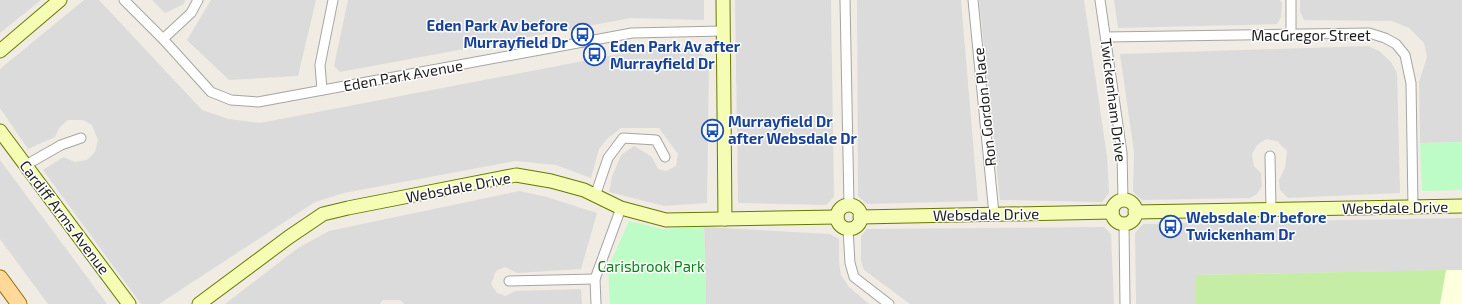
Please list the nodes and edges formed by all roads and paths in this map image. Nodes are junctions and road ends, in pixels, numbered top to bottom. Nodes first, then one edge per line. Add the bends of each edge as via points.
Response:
1 (60, 0) edge
2 (124, 0) edge
3 (198, 0) edge
4 (334, 0) edge
5 (723, 0) edge
6 (845, 0) edge
7 (973, 0) edge
8 (1100, 0) edge
9 (1291, 0) edge
10 (723, 31) junction
11 (1291, 34) junction
12 (1106, 37) junction
13 (163, 39) junction
14 (0, 51) edge
15 (322, 90) junction
16 (0, 131) edge
17 (80, 138) dead end
18 (1270, 156) dead end
19 (665, 157) dead end
20 (26, 165) junction
21 (596, 196) junction
22 (1123, 200) junction
23 (849, 205) junction
24 (1462, 206) edge
25 (1413, 207) junction
26 (621, 208) junction
27 (1271, 209) junction
28 (1112, 212) junction
29 (1135, 212) junction
30 (994, 214) junction
31 (860, 216) junction
32 (837, 217) junction
33 (725, 219) junction
34 (1124, 224) junction
35 (848, 229) junction
36 (0, 278) edge
37 (595, 279) junction
38 (509, 281) dead end
39 (19, 304) edge
40 (129, 304) edge
41 (198, 304) edge
42 (596, 304) edge
43 (889, 304) edge
44 (1125, 304) edge

1 - 14 street
2 - 13 street, Eden Park Avenue
3 - 13 street via 192,13
4 - 15 street via 320,65
5 - 10 street
6 - 23 street
7 - 30 street, Ron Gordon Place
8 - 12 street, Twickenham Drive
9 - 11 street
10 - 15 street, Eden Park Avenue via 632,33
10 - 33 street
11 - 12 street, MacGregor Street
11 - 25 street, MacGregor Street via 1369,33 1396,44 1405,55 1412,83
12 - 22 street, Twickenham Drive via 1122,153
13 - 15 street, Eden Park Avenue via 211,92 231,100 258,102
16 - 20 street, Cardiff Arms Avenue
17 - 20 street
18 - 27 street
19 - 21 street via 656,140 623,138 608,158
20 - 40 street, Cardiff Arms Avenue
21 - 26 street, Websdale Drive
21 - 41 street, Websdale Drive via 551,181 516,175 323,214
22 - 28 street via 1114,205
22 - 29 street via 1130,202
23 - 31 street via 858,210
23 - 32 street via 842,208
24 - 25 street, Websdale Drive
25 - 27 street, Websdale Drive
26 - 33 street, Websdale Drive via 666,220
26 - 37 street
27 - 29 street, Websdale Drive
28 - 30 street, Websdale Drive
28 - 34 street via 1115,220
29 - 34 street via 1131,221
30 - 31 street, Websdale Drive
31 - 35 street via 856,227
32 - 33 street, Websdale Drive
32 - 35 street via 842,227
34 - 44 street
35 - 43 street via 850,263 854,277
36 - 39 main road
37 - 38 street
37 - 42 street

